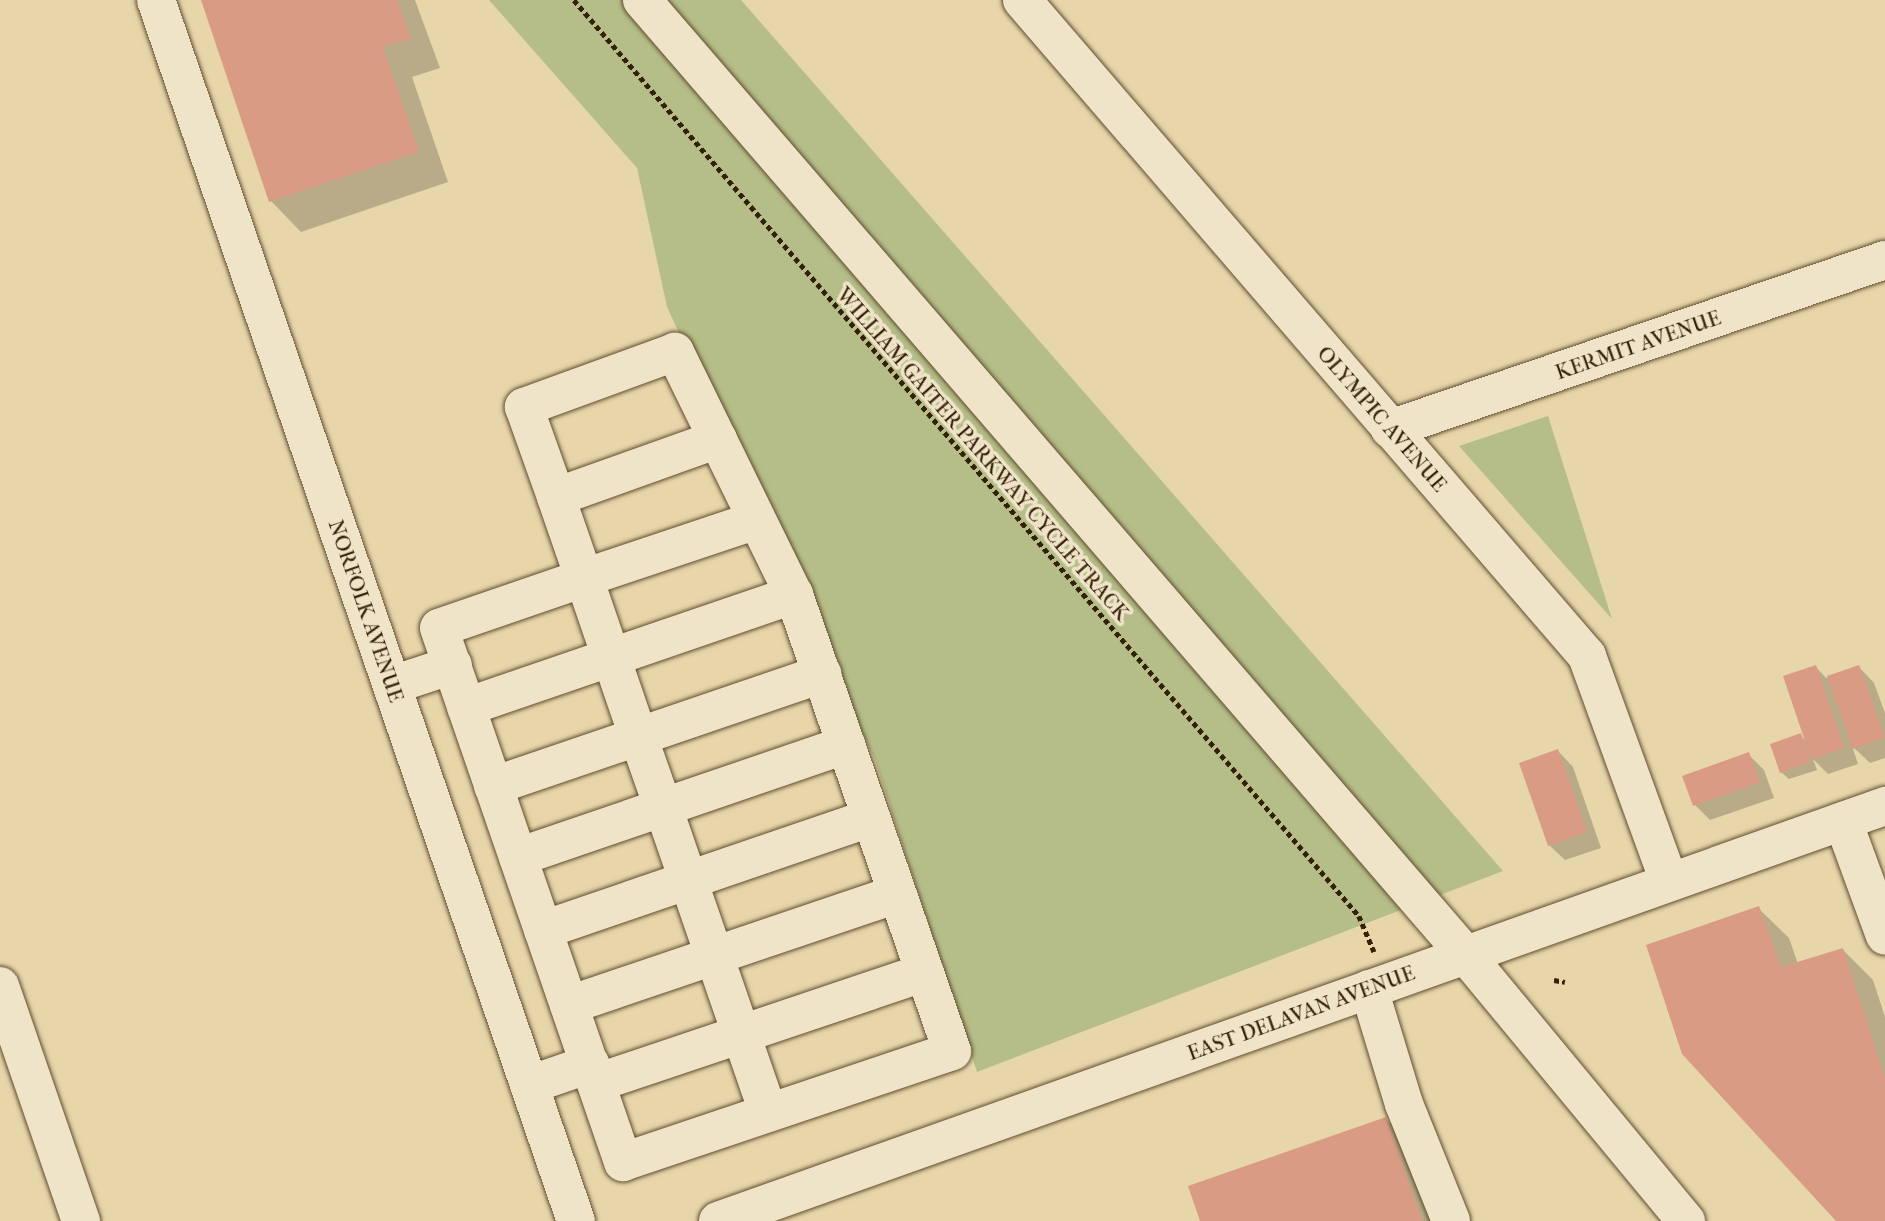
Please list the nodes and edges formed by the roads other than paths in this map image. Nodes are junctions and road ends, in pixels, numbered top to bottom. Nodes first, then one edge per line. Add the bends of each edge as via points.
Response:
1 (156, 0) edge
2 (642, 0) edge
3 (1032, 2) edge
4 (1885, 260) edge
5 (1390, 429) junction
6 (718, 439) junction
7 (556, 497) junction
8 (754, 521) junction
9 (583, 578) junction
10 (794, 595) junction
11 (611, 657) junction
12 (453, 665) junction
13 (822, 674) junction
14 (392, 685) junction
15 (466, 707) junction
16 (638, 736) junction
17 (846, 745) junction
18 (493, 786) junction
19 (1885, 806) edge
20 (663, 807) junction
21 (872, 818) junction
22 (1843, 821) junction
23 (518, 857) junction
24 (688, 880) junction
25 (1669, 881) junction
26 (897, 894) junction
27 (543, 930) junction
28 (1885, 936) edge
29 (1465, 954) junction
30 (714, 955) junction
31 (925, 972) junction
32 (0, 986) edge
33 (1369, 989) junction
34 (569, 1005) junction
35 (741, 1034) junction
36 (593, 1074) junction
37 (529, 1085) junction
38 (768, 1112) junction
39 (81, 1221) edge
40 (576, 1221) edge
41 (718, 1221) edge
42 (1451, 1221) edge
43 (1686, 1221) edge

1 - 14 street, NORFOLK AVENUE
2 - 29 street
3 - 5 street, OLYMPIC AVENUE
4 - 5 street, KERMIT AVENUE
5 - 25 street, OLYMPIC AVENUE via 1593,665
6 - 7 street
6 - 7 street via 675,352 524,407
6 - 8 street
7 - 9 street
8 - 9 street
8 - 10 street
9 - 11 street
9 - 12 street via 439,628
10 - 11 street
10 - 13 street
11 - 15 street
11 - 16 street
12 - 14 street
12 - 15 street
13 - 16 street
13 - 17 street
14 - 37 street, NORFOLK AVENUE
15 - 18 street
16 - 18 street
16 - 20 street
17 - 20 street
17 - 21 street
18 - 23 street
19 - 22 street, EAST DELAVAN AVENUE
20 - 23 street
20 - 24 street
21 - 24 street
21 - 26 street
22 - 25 street, EAST DELAVAN AVENUE
22 - 28 street
23 - 27 street
24 - 27 street
24 - 30 street
25 - 29 street, EAST DELAVAN AVENUE
26 - 30 street
26 - 31 street
27 - 34 street
29 - 33 street, EAST DELAVAN AVENUE
29 - 43 street
30 - 34 street
30 - 35 street
31 - 35 street
31 - 38 street via 952,1051
32 - 39 street
33 - 41 street, EAST DELAVAN AVENUE
33 - 42 street via 1404,1104
34 - 36 street
35 - 36 street
35 - 38 street
36 - 37 street
36 - 38 street via 623,1162
37 - 40 street, NORFOLK AVENUE

